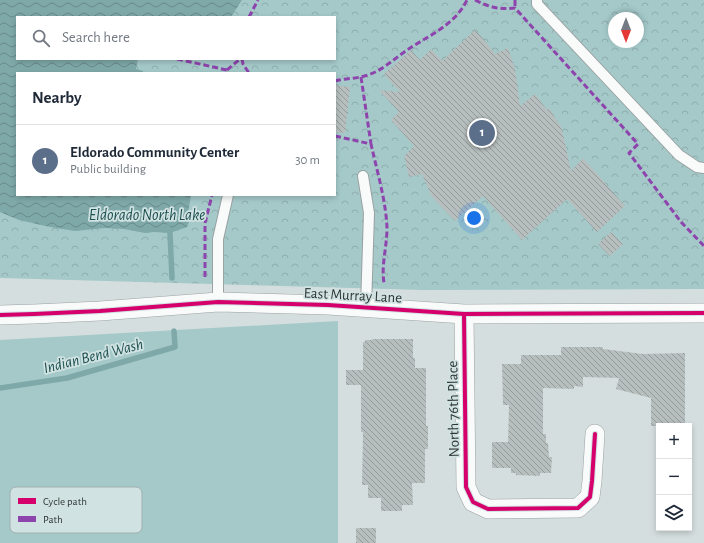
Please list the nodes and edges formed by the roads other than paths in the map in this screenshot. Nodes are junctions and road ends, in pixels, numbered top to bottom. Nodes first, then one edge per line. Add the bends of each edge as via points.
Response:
1 (537, 0) edge
2 (704, 168) edge
3 (363, 176) dead end
4 (227, 199) edge
5 (218, 302) junction
6 (366, 307) junction
7 (704, 313) edge
8 (464, 314) junction
9 (0, 315) edge
10 (595, 434) dead end

1 - 2 lane via 537,4 678,155 697,167
3 - 6 lane via 369,213
4 - 5 lane via 218,239
5 - 6 street, East Murray Lane
5 - 9 street, East Murray Lane
6 - 8 street, East Murray Lane
7 - 8 street, East Murray Lane
8 - 10 street, North 76th Place via 466,487 473,502 488,509 578,508 590,497

